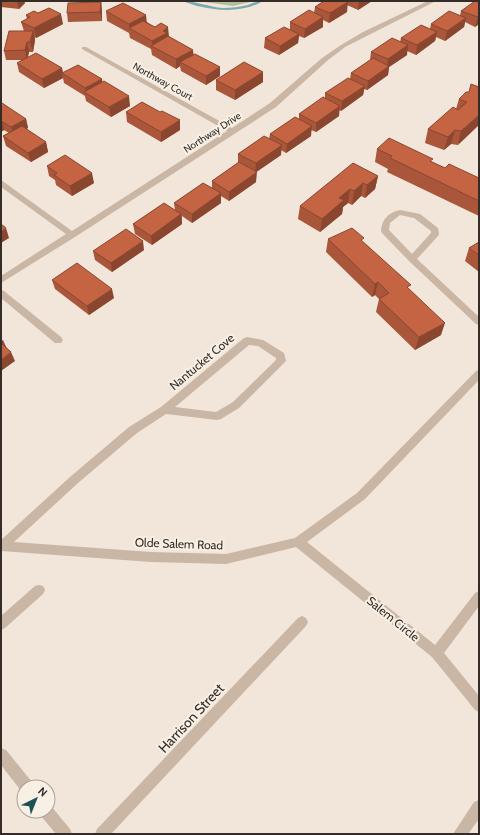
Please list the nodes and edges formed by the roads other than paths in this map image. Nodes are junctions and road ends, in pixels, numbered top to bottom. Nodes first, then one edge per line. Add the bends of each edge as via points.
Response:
1 (433, 1) edge
2 (84, 48) dead end
3 (232, 131) junction
4 (1, 183) edge
5 (72, 235) junction
6 (412, 259) junction
7 (1, 280) edge
8 (1, 293) edge
9 (479, 322) edge
10 (58, 340) dead end
11 (479, 374) edge
12 (165, 410) junction
13 (298, 542) junction
14 (1, 546) edge
15 (39, 590) dead end
16 (479, 597) edge
17 (302, 622) dead end
18 (1, 624) edge
19 (436, 653) junction
20 (479, 706) edge
21 (1, 755) edge
22 (20, 779) edge
23 (479, 807) edge
24 (53, 819) edge
25 (65, 834) edge
26 (102, 834) edge
27 (460, 834) edge

1 - 3 street, Northway Drive via 342,46 273,105
2 - 3 street, Northway Court
3 - 5 street, Northway Drive
4 - 5 street
5 - 7 street, Northway Drive
6 - 6 street via 435,234 435,230 418,217 402,212 395,214 386,222 385,231
6 - 9 street
8 - 10 street
11 - 13 street, Olde Salem Road via 361,496
12 - 12 street, Nantucket Cove via 217,416 236,406 282,361 281,356 260,343 247,341
12 - 14 street, Nantucket Cove via 133,430
13 - 14 street, Olde Salem Road via 226,559 151,557
13 - 19 street, Salem Circle
15 - 18 street
16 - 19 street
17 - 26 street, Harrison Street
19 - 20 street, Salem Circle
21 - 22 street
23 - 27 street
24 - 25 street

